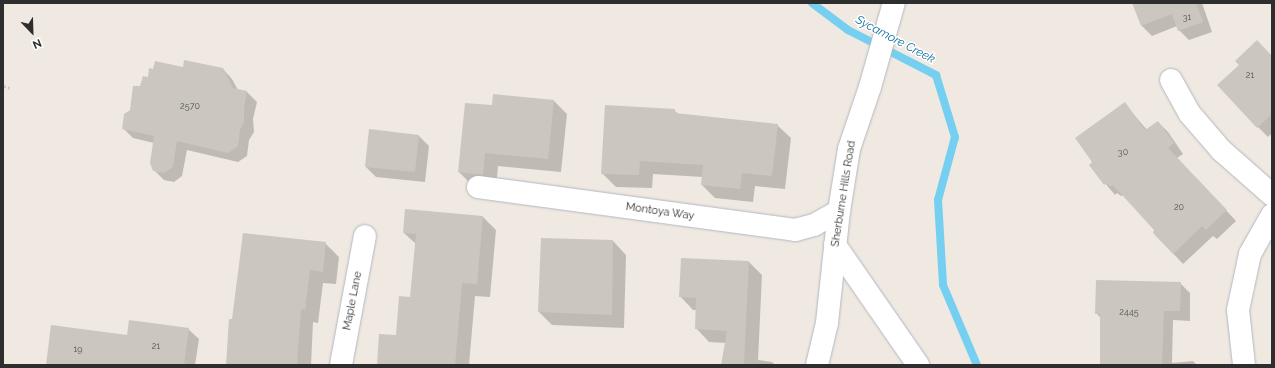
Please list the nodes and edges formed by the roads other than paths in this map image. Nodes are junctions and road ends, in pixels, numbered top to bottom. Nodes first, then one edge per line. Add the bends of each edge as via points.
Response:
1 (894, 3) edge
2 (1170, 80) dead end
3 (478, 187) dead end
4 (1272, 195) edge
5 (839, 211) junction
6 (1272, 215) edge
7 (365, 236) dead end
8 (835, 245) junction
9 (341, 365) edge
10 (818, 365) edge
11 (918, 365) edge
12 (1244, 365) edge

1 - 5 street, Sherburne Hills Road via 849,149
2 - 4 street via 1190,114 1221,150
3 - 5 street, Montoya Way via 795,230 814,225
5 - 8 street, Sherburne Hills Road
6 - 12 street via 1250,254 1238,310
7 - 9 street, Maple Lane
8 - 10 street, Sherburne Hills Road via 827,323
8 - 11 street

